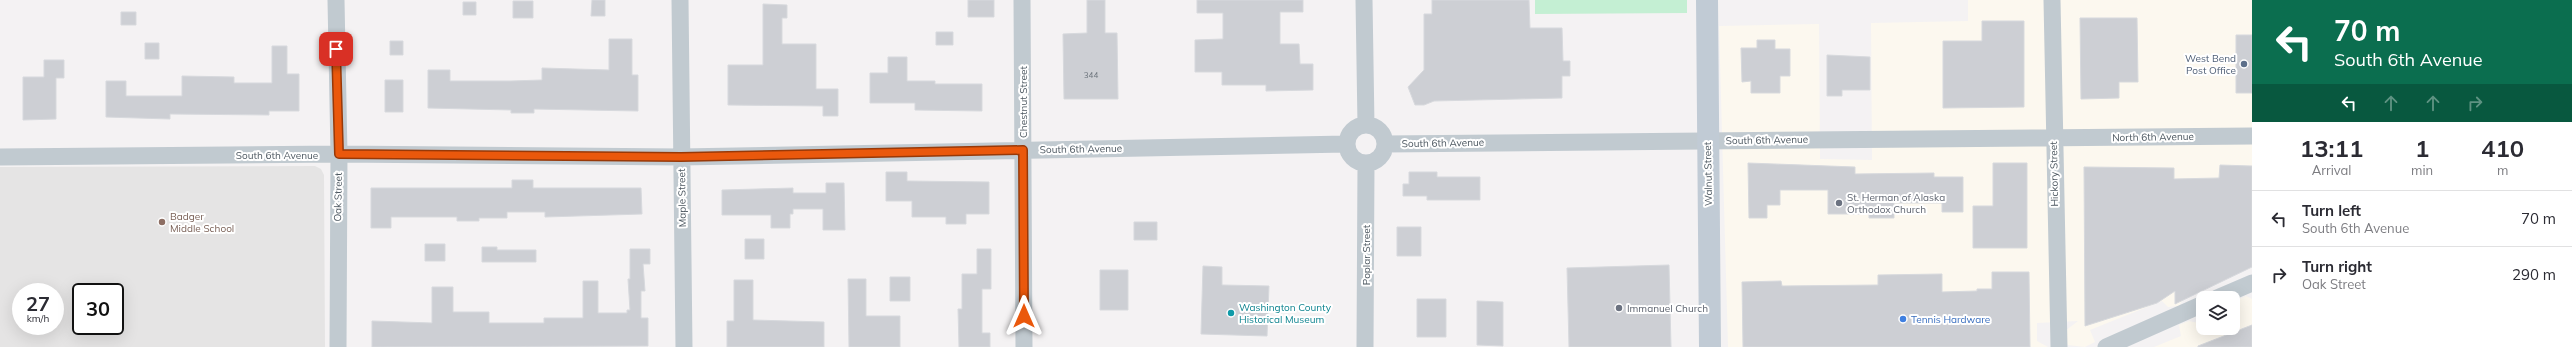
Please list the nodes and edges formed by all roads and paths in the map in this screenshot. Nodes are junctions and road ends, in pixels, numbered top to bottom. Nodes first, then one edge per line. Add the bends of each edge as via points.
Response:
1 (336, 0) edge
2 (680, 0) edge
3 (1022, 0) edge
4 (1364, 0) edge
5 (1707, 0) edge
6 (2052, 0) edge
7 (1366, 125) junction
8 (2252, 136) edge
9 (2054, 138) junction
10 (1708, 141) junction
11 (1346, 144) junction
12 (1385, 144) junction
13 (1023, 150) junction
14 (339, 154) junction
15 (0, 157) edge
16 (681, 157) junction
17 (1366, 164) junction
18 (2252, 283) edge
19 (2233, 291) edge
20 (2196, 307) edge
21 (338, 347) edge
22 (684, 347) edge
23 (1024, 347) edge
24 (1366, 347) edge
25 (1710, 347) edge
26 (2059, 347) edge
27 (2106, 347) edge

1 - 14 street, Oak Street
2 - 16 street, Maple Street
3 - 13 street, Chestnut Street
4 - 7 street
5 - 10 main road, Walnut Street
6 - 9 street, Hickory Street
7 - 11 street via 1352,130
7 - 12 street via 1379,130
8 - 9 street, North 6th Avenue
9 - 10 street, South 6th Avenue
9 - 26 street, Hickory Street
10 - 12 street, South 6th Avenue
10 - 25 main road, Walnut Street
11 - 13 street, South 6th Avenue
11 - 17 street via 1352,158
12 - 17 street via 1379,158
13 - 16 street, South 6th Avenue
13 - 23 street, Chestnut Street
14 - 15 street, South 6th Avenue
14 - 16 street, South 6th Avenue
14 - 21 street, Oak Street
16 - 22 street, Maple Street
17 - 24 street, Poplar Street
18 - 19 street
20 - 27 street

